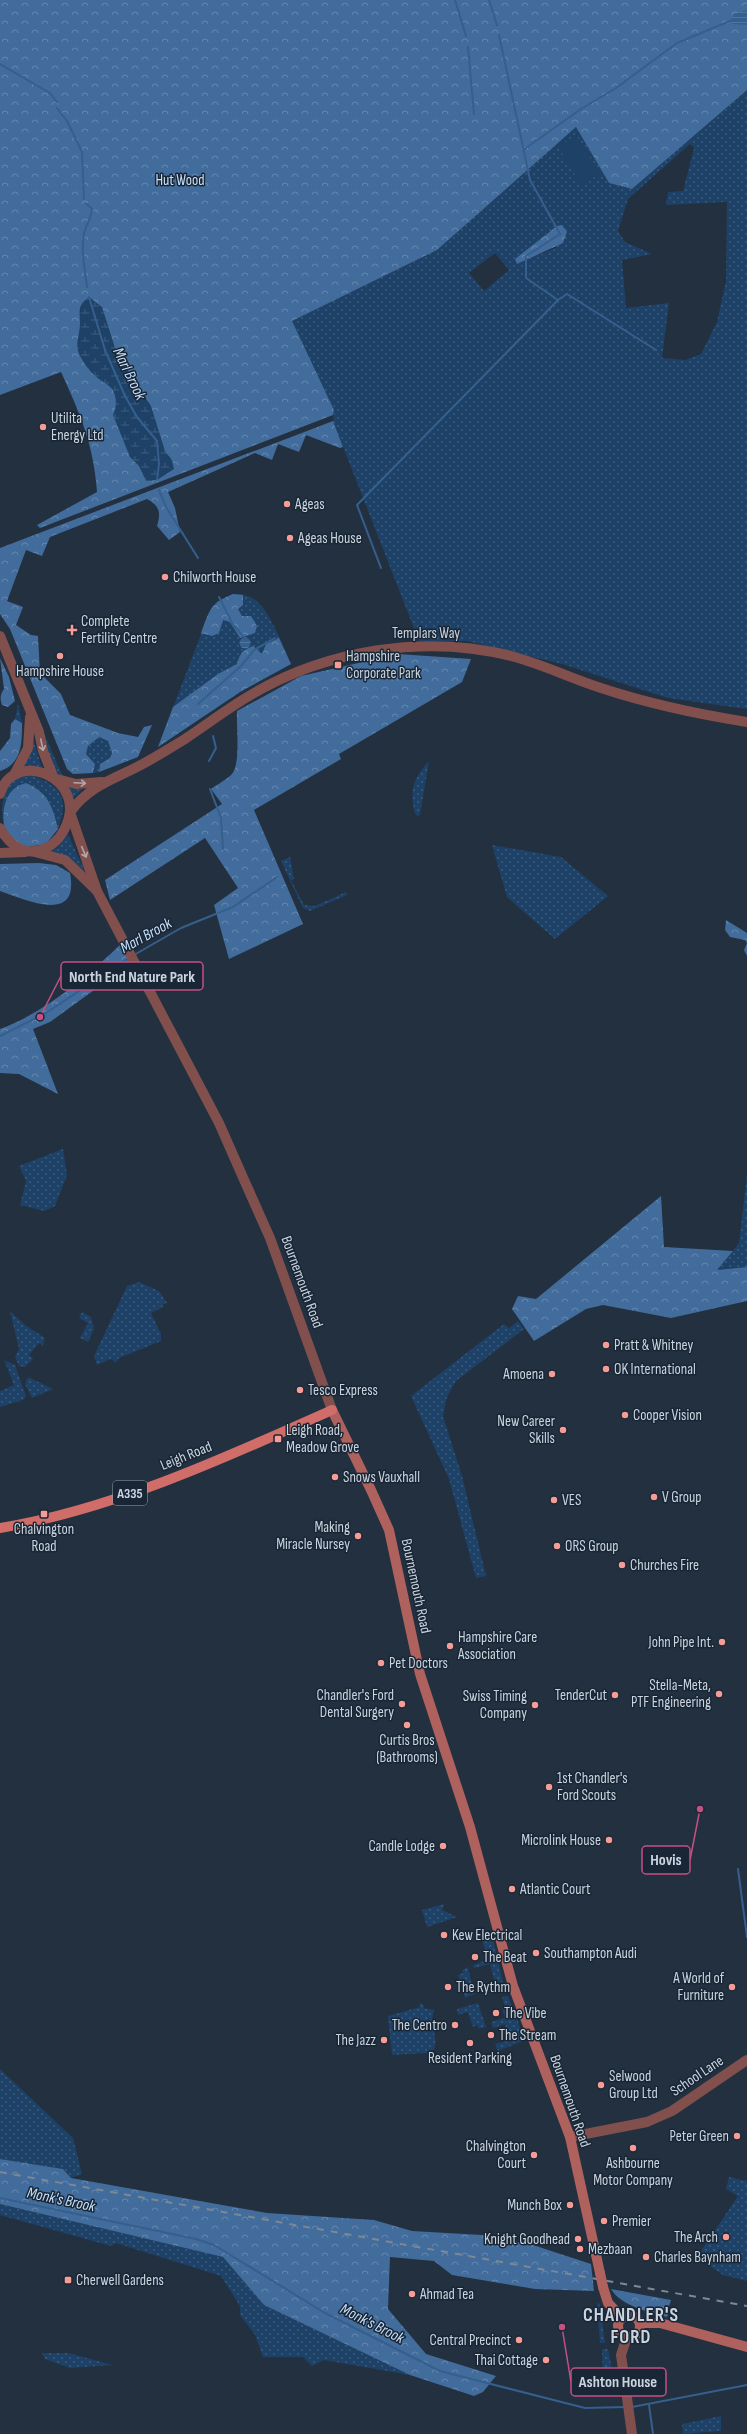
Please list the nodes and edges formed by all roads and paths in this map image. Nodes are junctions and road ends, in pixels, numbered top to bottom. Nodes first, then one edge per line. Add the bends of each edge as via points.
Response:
1 (0, 636) edge
2 (30, 714) junction
3 (747, 722) edge
4 (14, 775) junction
5 (55, 778) junction
6 (103, 782) junction
7 (0, 794) edge
8 (71, 813) junction
9 (0, 828) edge
10 (32, 852) junction
11 (0, 853) edge
12 (97, 891) junction
13 (332, 1410) junction
14 (0, 1528) edge
15 (747, 2060) edge
16 (570, 2137) junction
17 (622, 2318) junction
18 (640, 2323) junction
19 (627, 2337) junction
20 (747, 2347) edge
21 (632, 2434) edge

1 - 2 street via 24,692
2 - 4 street via 28,748
2 -> 5 street
3 - 6 street, Templars Way via 666,708 495,652 465,647 391,647 330,661 296,673 249,696 148,761
4 - 5 street, Templars Way via 29,771
4 - 7 street
5 -> 6 street, Templars Way via 76,784
5 - 8 street, Bournemouth Road via 67,793
6 - 8 street, Templars Way via 87,794
8 - 10 street, Templars Way via 60,837 49,847
8 -> 12 street, Bournemouth Road
9 - 10 street via 11,843
10 - 11 street
10 - 12 street, Bournemouth Road via 65,860
12 - 13 street, Bournemouth Road via 219,1123 278,1259
13 - 14 main road, Leigh Road / A335 via 181,1476 112,1499
13 - 16 main road, Bournemouth Road via 389,1530 422,1681 470,1827 513,1986
15 - 16 street, School Lane via 672,2111 653,2119
16 - 17 main road, Bournemouth Road, bridge via 603,2287 608,2303
17 - 18 main road via 632,2315
17 - 19 main road via 618,2324 619,2331
18 - 19 main road via 637,2334
18 - 20 main road via 660,2323
19 - 21 street via 621,2355

